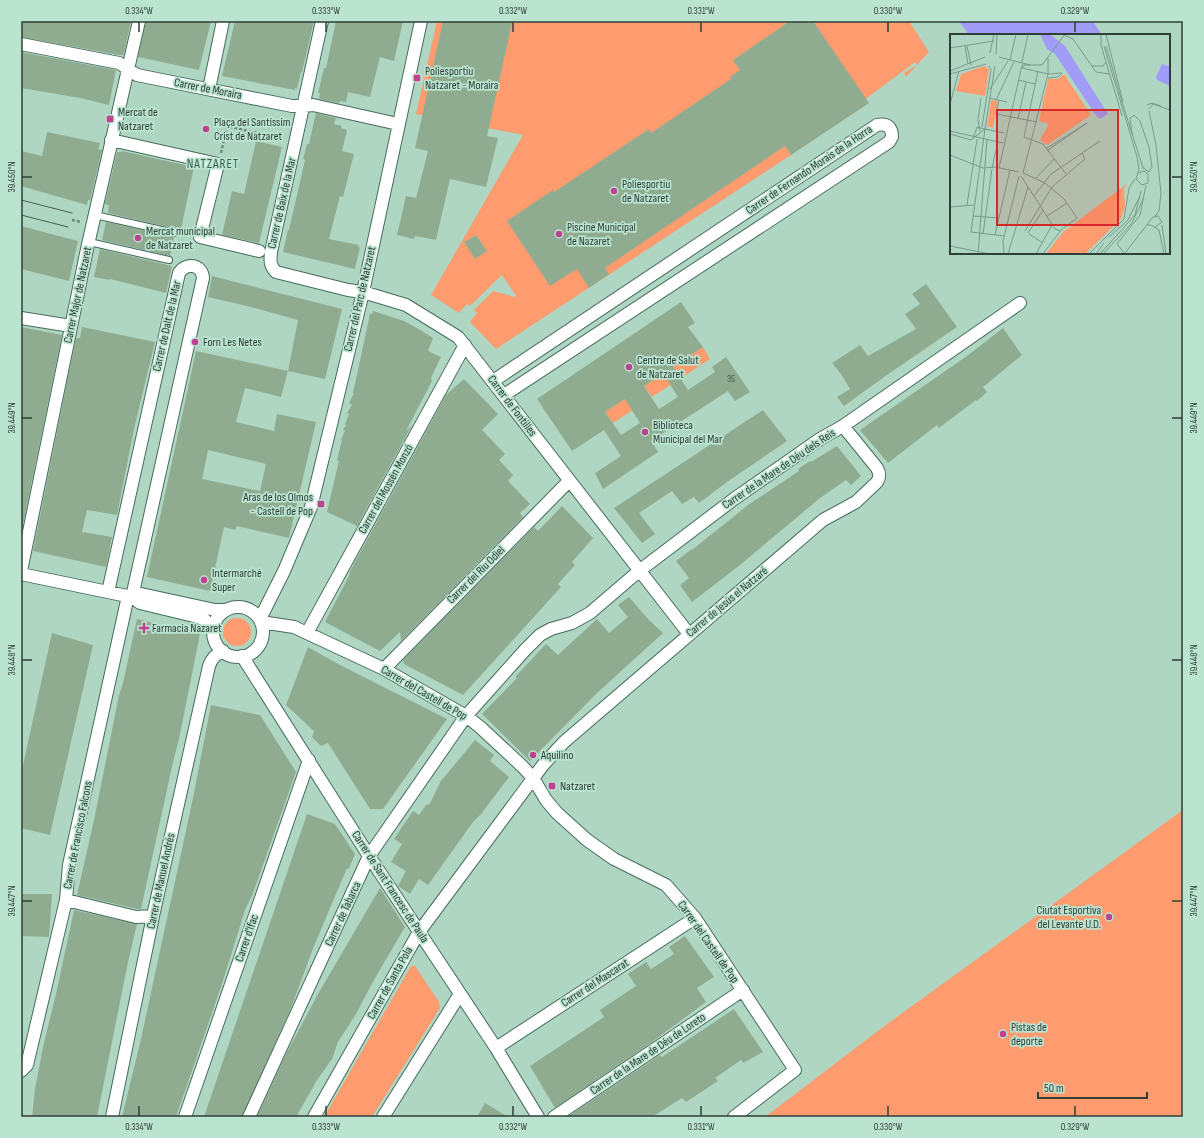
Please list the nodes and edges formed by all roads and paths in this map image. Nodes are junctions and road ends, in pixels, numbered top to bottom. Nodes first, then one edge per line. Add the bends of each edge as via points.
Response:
1 (139, 21) edge
2 (223, 21) edge
3 (322, 21) edge
4 (421, 21) edge
5 (21, 44) edge
6 (128, 70) junction
7 (209, 89) junction
8 (304, 106) junction
9 (398, 124) junction
10 (285, 139) dead end
11 (112, 140) junction
12 (218, 164) junction
13 (95, 215) junction
14 (175, 233) dead end
15 (89, 242) junction
16 (259, 251) dead end
17 (169, 260) dead end
18 (271, 267) joint
19 (363, 292) junction
20 (1020, 303) dead end
21 (21, 318) edge
22 (71, 326) junction
23 (465, 345) junction
24 (493, 380) junction
25 (504, 395) junction
26 (843, 426) junction
27 (569, 481) junction
28 (21, 571) edge
29 (639, 571) junction
30 (21, 574) edge
31 (108, 592) junction
32 (130, 597) junction
33 (225, 610) junction
34 (261, 621) junction
35 (213, 628) junction
36 (307, 633) junction
37 (689, 634) junction
38 (540, 635) joint
39 (223, 651) junction
40 (242, 656) junction
41 (384, 669) junction
42 (466, 716) junction
43 (309, 760) junction
44 (533, 778) junction
45 (369, 856) junction
46 (66, 900) junction
47 (153, 916) junction
48 (695, 918) junction
49 (419, 932) junction
50 (743, 990) junction
51 (460, 994) junction
52 (496, 1048) junction
53 (21, 1071) edge
54 (112, 1117) edge
55 (185, 1117) edge
56 (249, 1117) edge
57 (314, 1117) edge
58 (384, 1117) edge
59 (538, 1117) edge
60 (554, 1117) edge
61 (734, 1117) edge

1 - 6 street, Carrer Major de Natzaret
2 - 7 street
3 - 8 street, Carrer de Baix de la Mar
4 - 9 street, Carrer del Parc de Natzaret
5 - 6 street, Carrer de Moraira via 119,63
6 - 7 street, Carrer de Moraira via 137,75
6 - 11 street, Carrer Major de Natzaret
7 - 8 street, Carrer de Moraira via 292,106
8 - 9 street, Carrer de Moraira via 313,105
8 - 18 street, Carrer de Baix de la Mar via 271,252
9 - 19 street, Carrer del Parc de Natzaret
10 - 12 path via 227,126
11 - 12 street
11 - 13 street, Carrer Major de Natzaret
12 - 16 street via 200,237
13 - 14 lane
13 - 15 street, Carrer Major de Natzaret
15 - 17 lane
15 - 22 street, Carrer Major de Natzaret
18 - 19 street, Carrer de Fontilles via 276,272
19 - 23 street, Carrer de Fontilles via 406,305 458,337
19 - 34 street, Carrer del Parc de Natzaret via 311,507
20 - 26 street, Carrer de la Mare de Déu dels Reis
21 - 22 street
22 - 28 street, Carrer Major de Natzaret
23 - 24 street, Carrer de Fontilles
23 - 36 street, Carrer del Mossén Monzó
24 - 25 street, Carrer de Fontilles
24 - 25 street, Carrer de Fernando Morais de la Horra via 877,125 889,126 892,137 888,142
25 - 27 street, Carrer de Fontilles
26 - 29 street, Carrer de la Mare de Déu dels Reis via 814,443 734,499
26 - 37 street, Carrer de Jesús el Natzaré via 877,468 877,482 856,502 823,520
27 - 29 street, Carrer de Fontilles
27 - 41 street, Carrer del Riu Odiel
29 - 37 street, Carrer de Fontilles
29 - 38 street, Carrer de la Mare de Déu dels Reis via 581,618
30 - 31 street
31 - 32 street
31 - 32 street, Carrer de Dalt de la Mar via 179,273 186,266 195,266 201,271 203,278
32 - 33 street via 141,594 214,610
32 - 35 street via 140,603 198,617
32 - 46 street, Carrer de Francisco Falcons via 69,865
33 - 34 street via 243,607
33 - 35 street via 219,615
34 - 36 street, Carrer del Castell de Pop via 294,627
34 - 40 street via 262,641 251,653
35 - 39 street via 217,645
36 - 41 street, Carrer del Castell de Pop
37 - 44 street, Carrer de Jesús el Natzaré via 564,742
38 - 42 street, Carrer de Tabarca
39 - 40 street via 229,655
39 - 47 street, Carrer de Manuel Andrés via 211,660 209,666
40 - 43 street, Carrer de Sant Francesc de Paula
41 - 42 street, Carrer del Castell de Pop
42 - 44 street, Carrer del Castell de Pop via 494,739
42 - 45 street, Carrer de Tabarca
43 - 45 street, Carrer de Sant Francesc de Paula
43 - 55 street, Carrer d'Ifac
44 - 48 street, Carrer del Castell de Pop via 557,813 582,835 614,860 666,885
44 - 49 street, Carrer de Santa Pola
45 - 49 street, Carrer de Sant Francesc de Paula
45 - 56 street, Carrer de Tabarca
46 - 47 street via 136,917
46 - 53 street, Carrer de Francisco Falcons via 27,1065
47 - 54 street, Carrer de Manuel Andrés
48 - 50 street, Carrer del Castell de Pop
48 - 52 street, Carrer del Mascarat
49 - 51 street, Carrer de Sant Francesc de Paula
49 - 57 street, Carrer de Santa Pola
50 - 60 street, Carrer de la Mare de Déu de Loreto
50 - 61 street, Carrer del Castell de Pop via 795,1070
51 - 52 street, Carrer de Sant Francesc de Paula
51 - 58 street
52 - 59 street, Carrer de Sant Francesc de Paula

